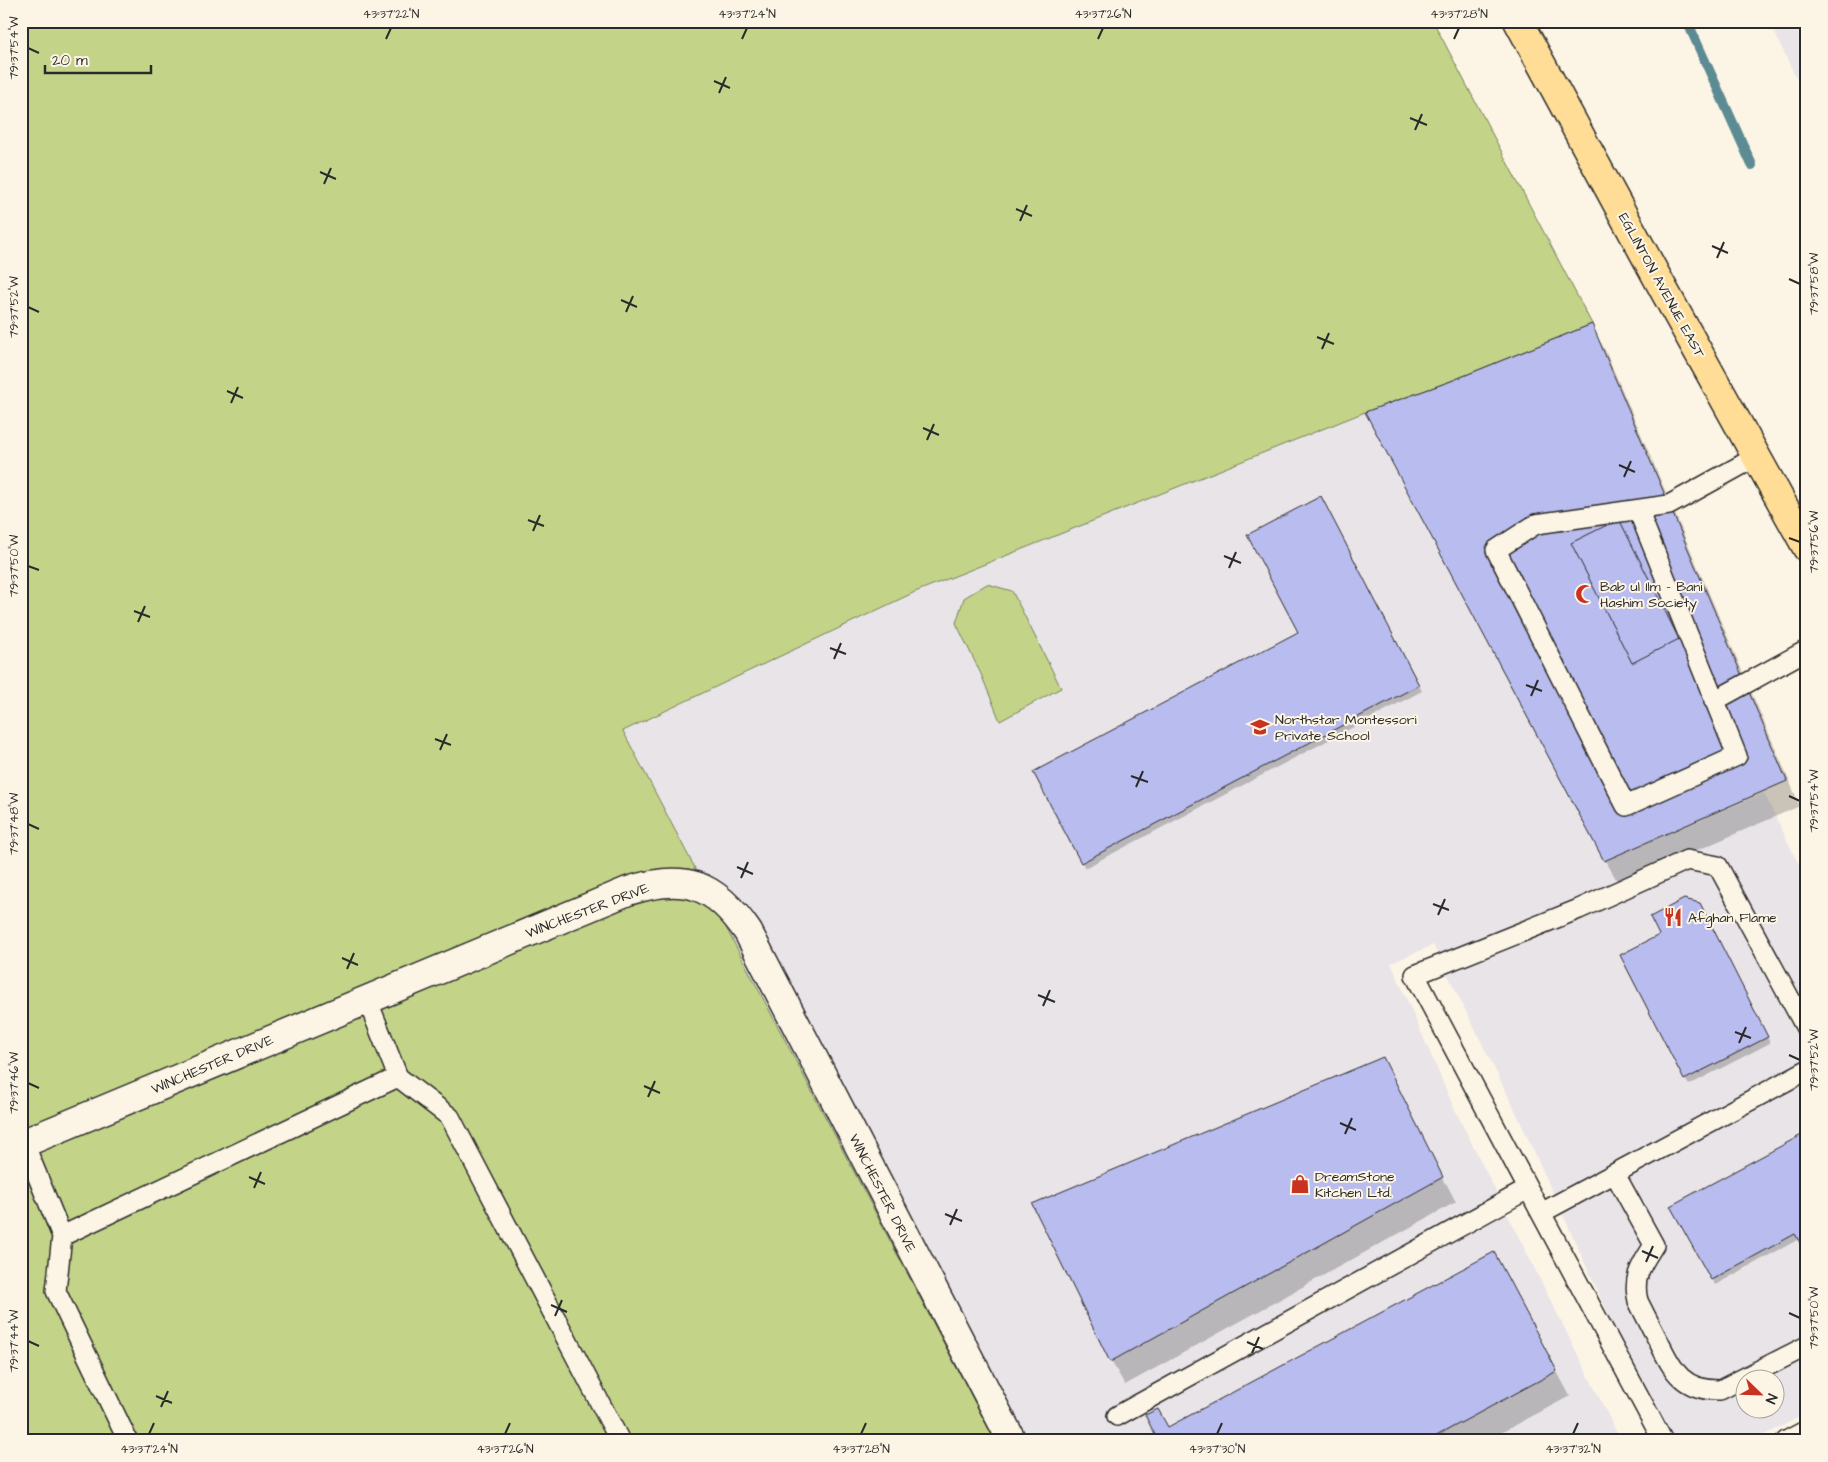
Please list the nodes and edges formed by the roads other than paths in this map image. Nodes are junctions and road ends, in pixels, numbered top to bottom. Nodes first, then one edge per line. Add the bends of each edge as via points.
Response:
1 (1518, 21) edge
2 (1756, 457) junction
3 (1638, 510) junction
4 (1807, 548) edge
5 (1807, 650) edge
6 (1714, 701) junction
7 (367, 1000) junction
8 (1807, 1030) edge
9 (1807, 1070) edge
10 (398, 1077) junction
11 (24, 1143) joint
12 (1615, 1174) junction
13 (1528, 1189) junction
14 (1541, 1213) junction
15 (62, 1236) junction
16 (1807, 1346) edge
17 (1117, 1416) dead end
18 (1807, 1430) edge
19 (128, 1441) edge
20 (620, 1441) edge
21 (1012, 1441) edge
22 (1663, 1441) edge
23 (1786, 1441) edge

1 - 2 main road, EGLINTON AVENUE EAST
2 - 3 lane via 1669,505
2 - 4 main road, EGLINTON AVENUE EAST
3 - 6 lane
3 - 6 lane via 1536,524 1496,550 1626,806 1737,756
5 - 6 lane
7 - 10 lane
7 - 11 street, WINCHESTER DRIVE
7 - 21 street, WINCHESTER DRIVE via 640,887 679,882 703,888 717,897 748,932
8 - 13 lane via 1718,866 1687,860 1579,909 1415,976
9 - 12 lane
10 - 15 lane
10 - 20 lane via 450,1117
11 - 15 lane
12 - 14 lane
12 - 16 lane via 1654,1245 1638,1272 1635,1290 1676,1374 1690,1384 1711,1390 1728,1388
13 - 14 lane
13 - 17 lane
14 - 22 lane
15 - 19 lane via 56,1291
18 - 23 lane

